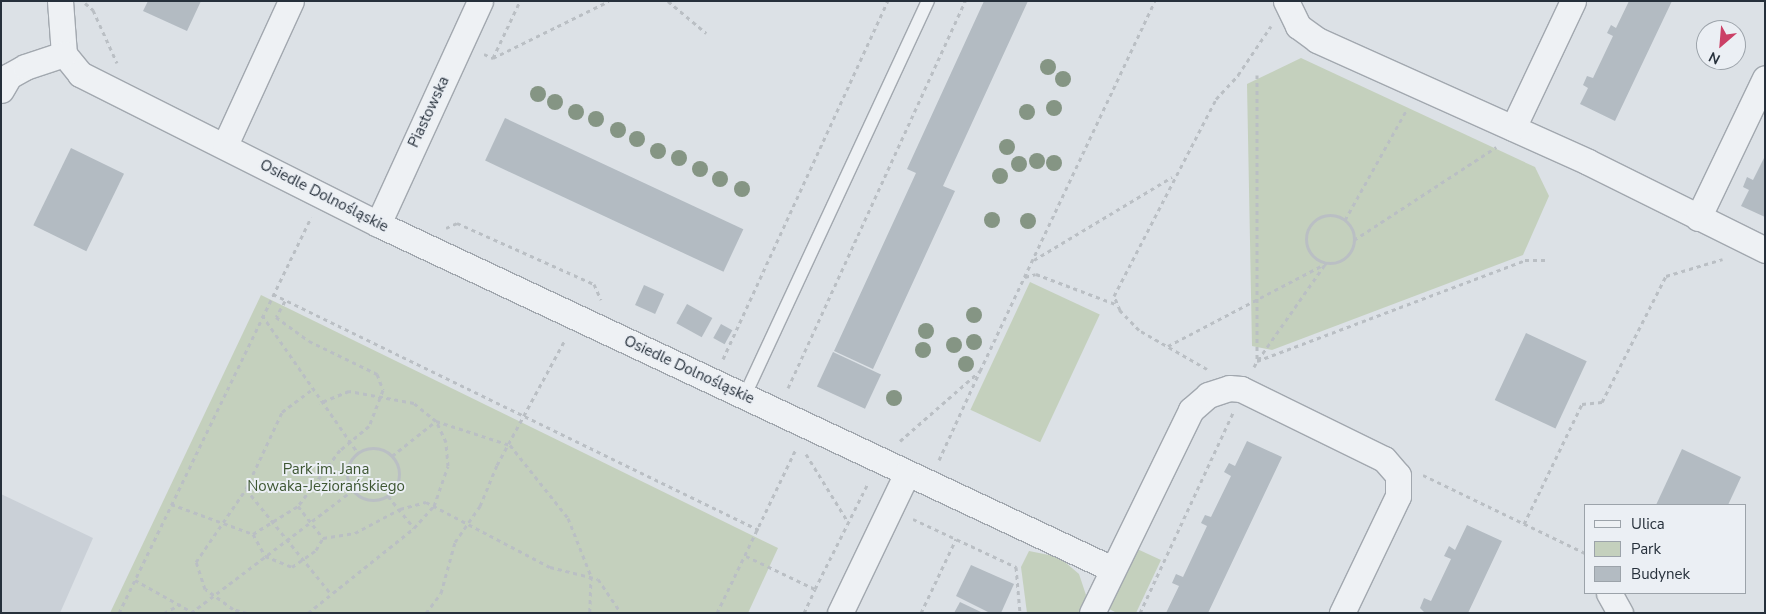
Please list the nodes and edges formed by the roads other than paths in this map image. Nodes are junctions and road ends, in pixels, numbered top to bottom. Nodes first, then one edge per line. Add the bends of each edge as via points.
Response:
1 (60, 1) edge
2 (292, 1) edge
3 (480, 1) edge
4 (928, 1) edge
5 (1573, 1) edge
6 (1285, 3) edge
7 (64, 54) junction
8 (1765, 78) edge
9 (1, 90) edge
10 (1509, 135) junction
11 (225, 145) junction
12 (1698, 218) junction
13 (378, 224) junction
14 (1765, 250) edge
15 (748, 386) junction
16 (907, 473) junction
17 (1112, 569) junction
18 (1610, 594) edge
19 (840, 613) edge
20 (1092, 613) edge
21 (1342, 613) edge
22 (1620, 613) edge

1 - 7 street
2 - 11 street
3 - 13 street, Piastowska
4 - 15 lane
5 - 10 street
6 - 10 street via 1298,26 1316,40
7 - 9 street via 24,67 9,76
7 - 11 street, Osiedle Dolnośląskie via 80,74
8 - 12 street
10 - 12 street
11 - 13 street, Osiedle Dolnośląskie
12 - 14 street
13 - 15 street, Osiedle Dolnośląskie
15 - 16 street, Osiedle Dolnośląskie
16 - 17 street, Osiedle Dolnośląskie
16 - 19 street
17 - 20 street
17 - 21 street via 1191,410 1208,395 1241,389 1384,459 1398,475 1398,496
18 - 22 street

